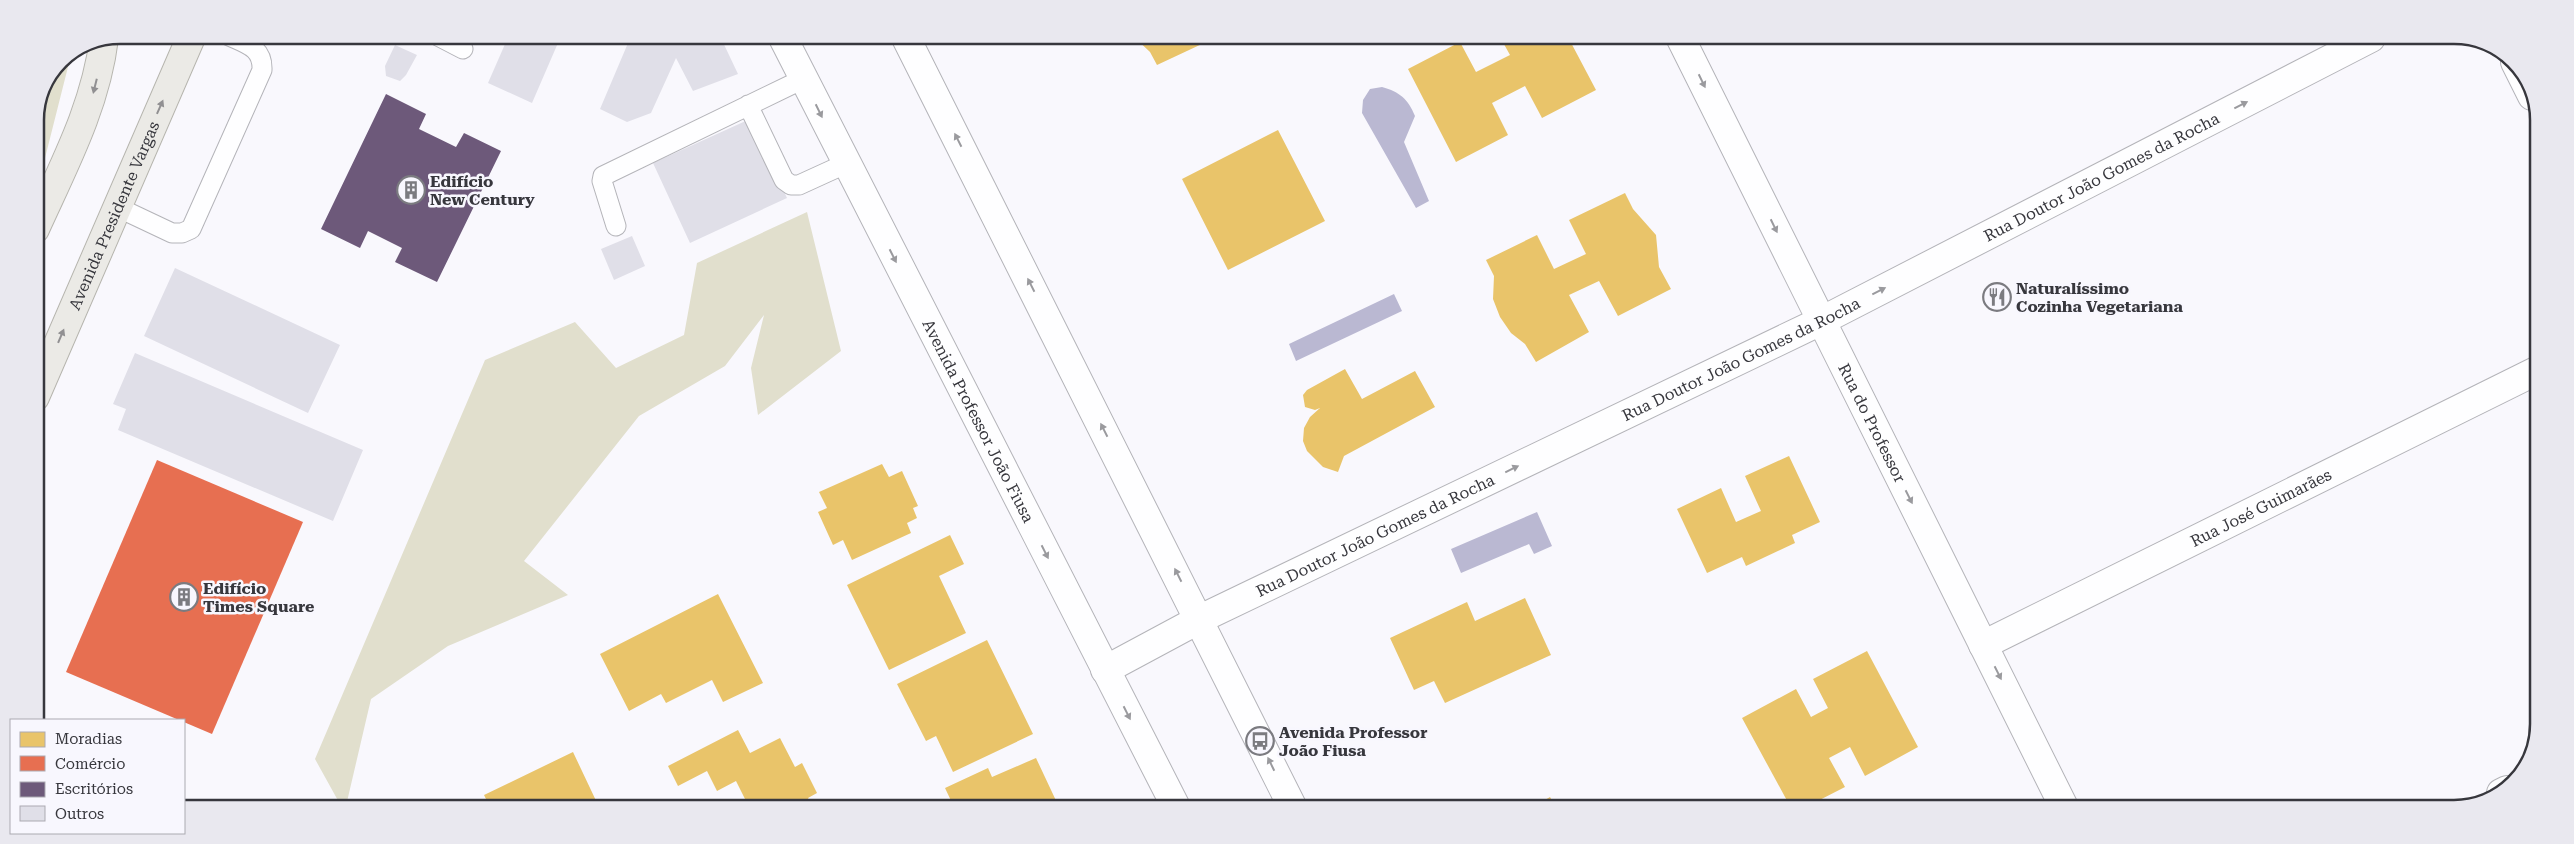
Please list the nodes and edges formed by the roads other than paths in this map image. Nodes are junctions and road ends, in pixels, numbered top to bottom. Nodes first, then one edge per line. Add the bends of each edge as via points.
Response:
1 (188, 44) edge
2 (247, 44) edge
3 (455, 44) edge
4 (786, 44) edge
5 (910, 44) edge
6 (1683, 44) edge
7 (2359, 44) edge
8 (103, 46) edge
9 (463, 48) dead end
10 (803, 79) junction
11 (748, 105) junction
12 (845, 164) junction
13 (117, 207) junction
14 (44, 209) edge
15 (616, 226) dead end
16 (1821, 321) junction
17 (2530, 374) edge
18 (44, 376) edge
19 (1200, 619) junction
20 (1983, 645) junction
21 (1105, 670) junction
22 (1172, 800) edge
23 (1289, 800) edge
24 (2061, 800) edge

13 -> 1 main road, Avenida Presidente Vargas
2 - 13 lane via 256,48 263,60 262,70 191,229 172,233
3 - 9 lane
4 - 10 street, Avenida Professor João Fiusa
19 -> 5 street
6 -> 16 street, Rua do Professor
16 -> 7 street, Rua Doutor João Gomes da Rocha
8 -> 14 main road via 87,114
10 - 11 lane
10 -> 12 street, Avenida Professor João Fiusa
11 - 12 lane via 784,180 791,185 799,185
11 - 15 lane via 603,176
12 -> 21 street, Avenida Professor João Fiusa
18 -> 13 main road, Avenida Presidente Vargas
19 -> 16 street, Rua Doutor João Gomes da Rocha
16 -> 20 street, Rua do Professor
17 - 20 street, Rua José Guimarães
19 - 21 street, Rua Doutor João Gomes da Rocha
23 -> 19 street
20 -> 24 street, Rua do Professor
21 -> 22 street, Avenida Professor João Fiusa

